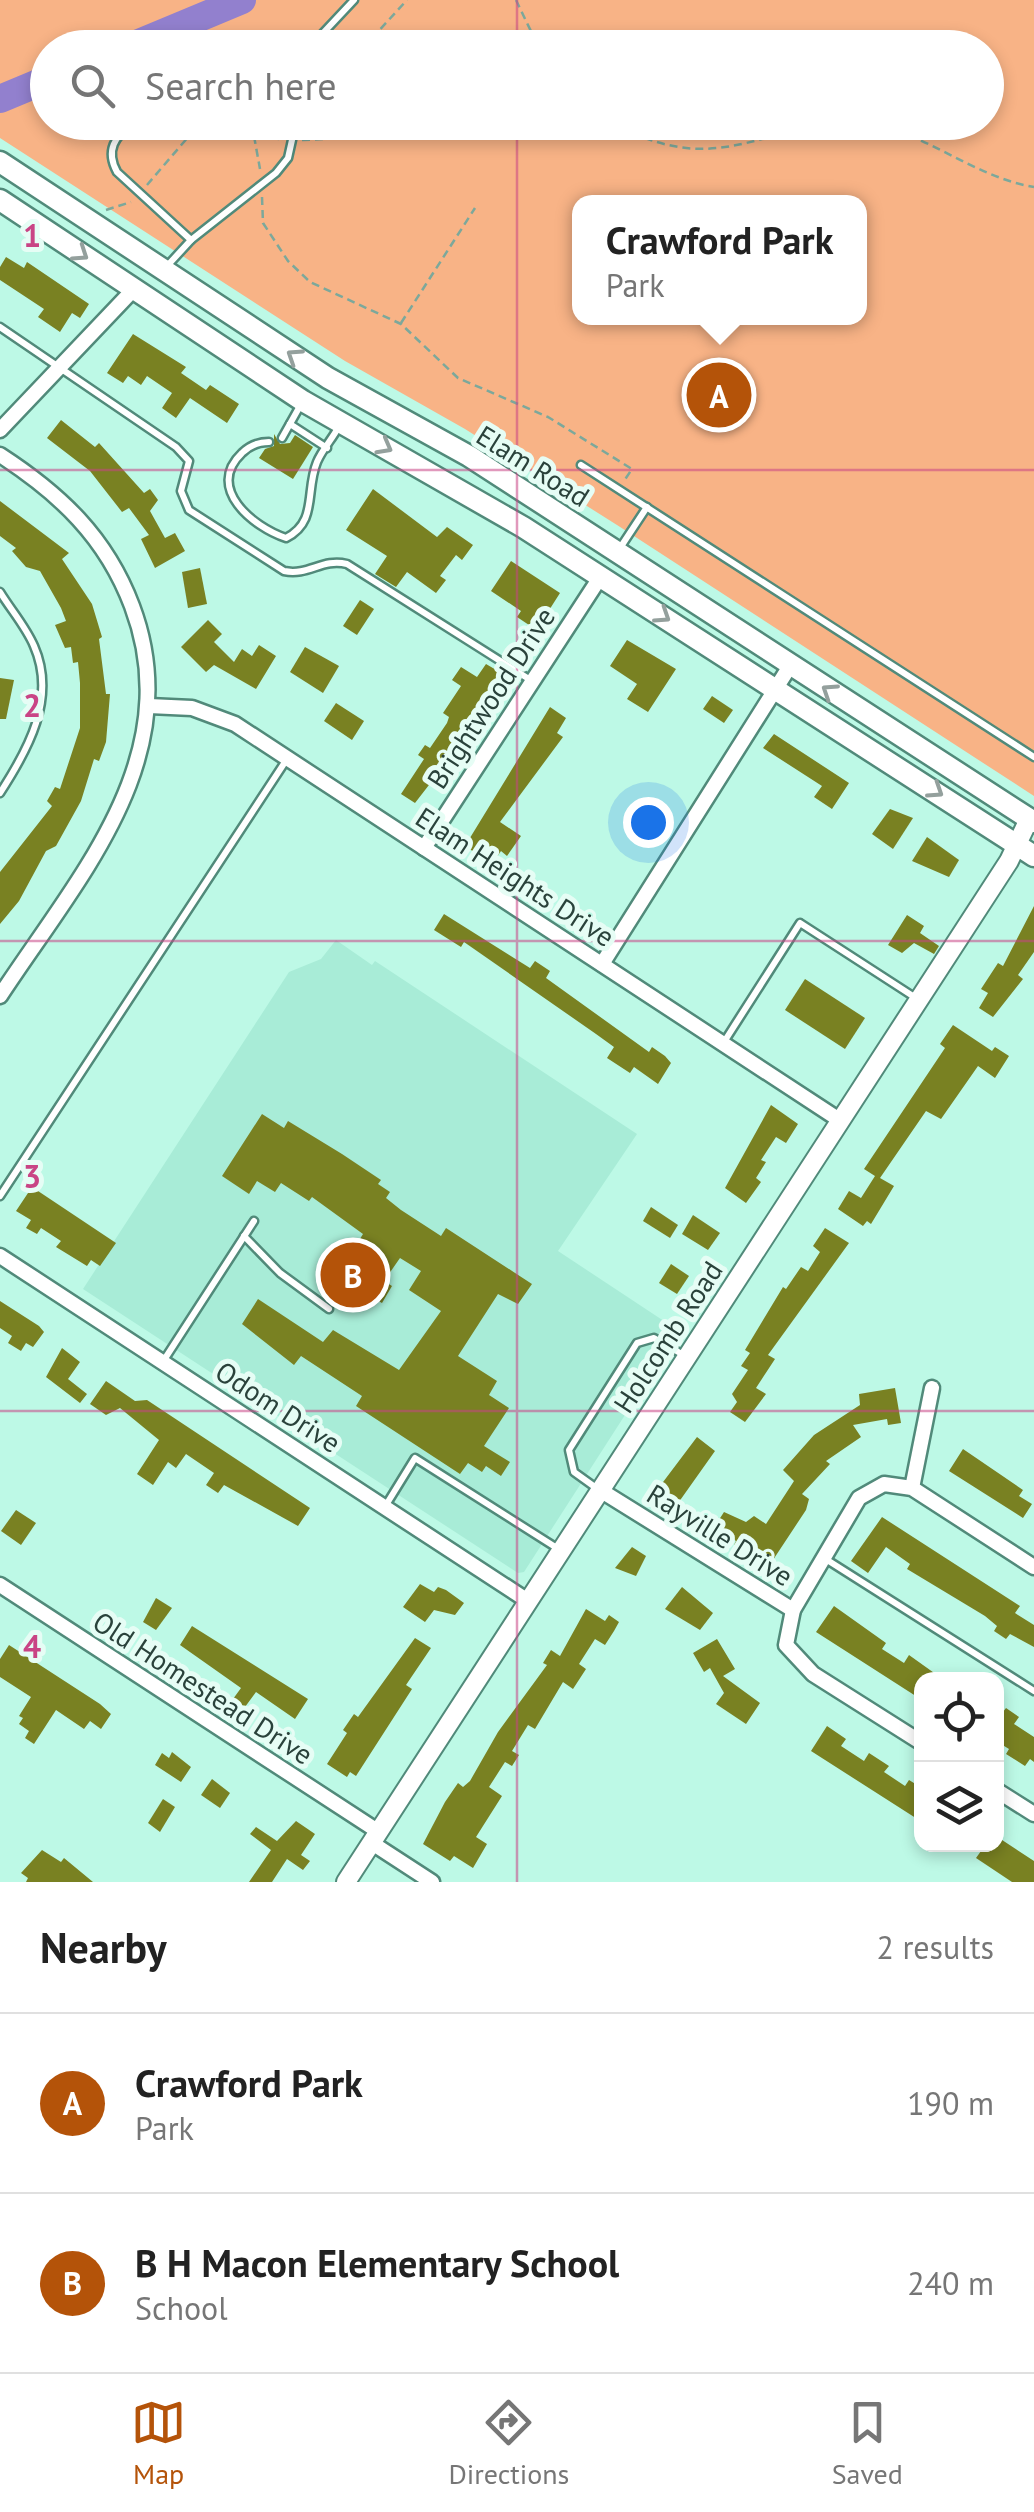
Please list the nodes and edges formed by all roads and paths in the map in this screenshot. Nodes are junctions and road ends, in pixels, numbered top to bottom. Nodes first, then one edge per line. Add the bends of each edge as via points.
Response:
1 (354, 0) edge
2 (408, 0) edge
3 (516, 0) edge
4 (325, 30) edge
5 (380, 30) edge
6 (530, 30) edge
7 (116, 140) edge
8 (255, 140) edge
9 (292, 140) edge
10 (649, 140) edge
11 (754, 140) edge
12 (915, 140) edge
13 (0, 162) edge
14 (262, 184) junction
15 (1034, 187) edge
16 (0, 200) edge
17 (474, 208) dead end
18 (192, 240) junction
19 (162, 270) junction
20 (134, 289) junction
21 (400, 324) junction
22 (0, 326) edge
23 (60, 367) junction
24 (303, 400) junction
25 (342, 422) junction
26 (290, 424) junction
27 (0, 430) edge
28 (282, 438) dead end
29 (270, 442) dead end
30 (327, 448) junction
31 (0, 455) edge
32 (580, 464) dead end
33 (632, 470) dead end
34 (647, 507) junction
35 (617, 552) junction
36 (601, 576) junction
37 (0, 592) edge
38 (790, 666) junction
39 (532, 682) junction
40 (777, 689) junction
41 (149, 706) junction
42 (1034, 757) edge
43 (288, 758) junction
44 (0, 793) edge
45 (1032, 814) edge
46 (424, 848) junction
47 (1026, 851) edge
48 (602, 964) junction
49 (0, 996) edge
50 (920, 1000) junction
51 (723, 1043) junction
52 (841, 1121) junction
53 (0, 1196) edge
54 (254, 1221) dead end
55 (244, 1236) junction
56 (0, 1256) edge
57 (329, 1309) dead end
58 (688, 1357) junction
59 (163, 1362) junction
60 (932, 1388) dead end
61 (912, 1488) junction
62 (600, 1490) junction
63 (385, 1506) junction
64 (561, 1551) junction
65 (824, 1558) junction
66 (1034, 1567) edge
67 (0, 1584) edge
68 (528, 1600) junction
69 (792, 1610) junction
70 (1034, 1692) edge
71 (914, 1738) edge
72 (1004, 1795) edge
73 (1034, 1814) edge
74 (375, 1838) junction
75 (346, 1882) edge
76 (432, 1882) edge

1 - 4 lane
2 - 5 path
3 - 6 path
7 - 18 lane via 110,160 116,172
8 - 14 path
9 - 14 lane via 288,158
10 - 11 path via 698,152
12 - 15 path via 996,178
13 - 19 main road, Elam Road
14 - 18 lane
14 - 21 path via 263,223 298,272 331,295
16 -> 20 main road, Elam Road
17 - 21 path
18 - 19 lane
19 - 20 main road
35 -> 19 main road, Elam Road
20 - 23 street
20 - 24 main road, Elam Road
21 - 33 path via 467,384 548,418
22 - 23 lane
23 - 27 street
23 - 39 lane via 176,447 189,462 181,491 189,510 284,571 347,564
24 - 25 main road, Elam Road
24 - 26 lane
25 - 30 lane
25 -> 36 main road, Elam Road
26 - 28 lane
26 - 30 lane
29 - 30 lane via 258,442 235,460 230,492 265,531 286,538 309,515 316,466
31 - 41 street via 68,505 105,551 142,634
32 - 34 lane
34 - 35 lane
34 - 42 lane
35 - 36 main road
35 - 38 main road, Elam Road
36 - 39 street, Brightwood Drive
36 -> 40 main road, Elam Road
37 - 44 lane via 36,648 43,707
38 - 40 street
45 -> 38 main road, Elam Road
39 - 46 street, Brightwood Drive
40 -> 47 main road, Elam Road
40 - 48 street
41 - 43 street, Elam Heights Drive via 214,714
41 - 49 street via 144,743 114,823
43 - 46 street, Elam Heights Drive
43 - 53 lane
45 - 47 street, Holcomb Road
46 - 48 street, Elam Heights Drive
47 - 50 street, Holcomb Road
48 - 51 street, Elam Heights Drive
50 - 51 lane via 800,923
50 - 52 street, Holcomb Road
51 - 52 street, Elam Heights Drive
52 - 58 street, Holcomb Road
54 - 55 lane
55 - 57 lane
55 - 59 lane
56 - 59 street, Odom Drive
58 - 62 street, Holcomb Road
58 - 62 lane via 654,1338 637,1343 569,1450 574,1472
59 - 63 street, Odom Drive
60 - 61 street
61 - 65 street via 884,1484 867,1492
61 - 66 street
62 - 64 street, Holcomb Road
62 - 69 street, Rayville Drive
63 - 64 lane via 415,1458
63 - 68 street, Odom Drive
64 - 68 street, Holcomb Road
65 - 69 street
65 - 70 lane
67 - 74 street, Old Homestead Drive
68 - 74 street, Holcomb Road
69 - 71 street, Rayville Drive via 790,1654
72 - 73 street
74 - 75 street, Holcomb Road
74 - 76 street, Old Homestead Drive

